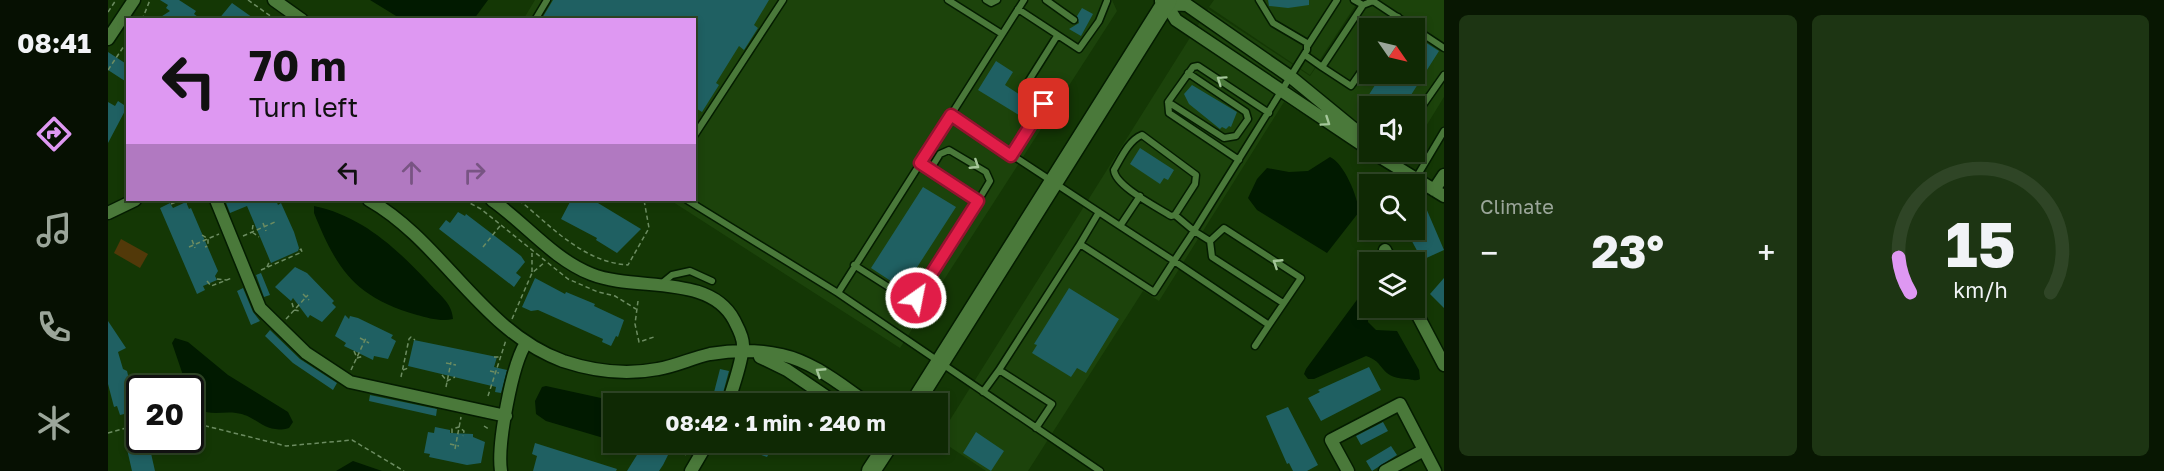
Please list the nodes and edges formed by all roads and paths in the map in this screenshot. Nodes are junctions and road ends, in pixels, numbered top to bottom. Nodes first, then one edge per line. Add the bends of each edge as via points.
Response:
1 (116, 0) edge
2 (134, 0) edge
3 (150, 0) edge
4 (248, 0) edge
5 (274, 0) edge
6 (547, 0) edge
7 (783, 0) edge
8 (986, 0) edge
9 (998, 0) edge
10 (1024, 0) edge
11 (1046, 0) edge
12 (1107, 0) edge
13 (1258, 0) edge
14 (1337, 0) edge
15 (1354, 0) edge
16 (952, 1) edge
17 (1164, 1) edge
18 (1363, 5) junction
19 (1018, 9) junction
20 (108, 12) edge
21 (1398, 17) joint
22 (143, 18) edge
23 (273, 18) edge
24 (299, 18) edge
25 (536, 18) edge
26 (1074, 20) dead end
27 (1086, 27) dead end
28 (1093, 32) junction
29 (1002, 34) junction
30 (1057, 36) junction
31 (108, 39) edge
32 (126, 43) edge
33 (1308, 45) junction
34 (1444, 48) edge
35 (1305, 55) junction
36 (1322, 67) junction
37 (108, 70) edge
38 (1188, 73) junction
39 (1359, 75) edge
40 (1444, 75) edge
41 (1292, 78) junction
42 (1283, 92) junction
43 (1168, 102) junction
44 (1425, 102) edge
45 (1269, 113) junction
46 (951, 115) junction
47 (1444, 131) edge
48 (696, 133) edge
49 (1359, 133) edge
50 (1359, 143) edge
51 (1011, 156) junction
52 (1239, 160) junction
53 (1396, 162) edge
54 (920, 163) junction
55 (930, 170) junction
56 (1411, 174) edge
57 (1418, 174) edge
58 (1444, 175) edge
59 (1054, 184) junction
60 (1425, 184) edge
61 (1439, 193) edge
62 (1140, 196) junction
63 (133, 201) edge
64 (178, 201) edge
65 (189, 201) edge
66 (216, 201) edge
67 (370, 201) edge
68 (493, 201) edge
69 (520, 201) edge
70 (644, 201) edge
71 (689, 201) edge
72 (978, 201) junction
73 (186, 203) dead end
74 (177, 206) dead end
75 (1099, 212) junction
76 (108, 213) edge
77 (509, 213) junction
78 (1175, 215) junction
79 (275, 222) dead end
80 (263, 223) dead end
81 (253, 225) dead end
82 (1120, 226) junction
83 (263, 227) junction
84 (266, 231) dead end
85 (1194, 231) junction
86 (252, 232) junction
87 (202, 235) dead end
88 (230, 235) junction
89 (258, 237) dead end
90 (208, 238) junction
91 (192, 240) dead end
92 (1210, 241) junction
93 (193, 244) junction
94 (1080, 244) junction
95 (189, 246) dead end
96 (205, 247) dead end
97 (483, 247) dead end
98 (195, 248) dead end
99 (298, 251) dead end
100 (532, 251) dead end
101 (291, 254) dead end
102 (292, 258) junction
103 (270, 260) dead end
104 (1174, 261) junction
105 (854, 265) junction
106 (267, 268) junction
107 (261, 270) dead end
108 (532, 273) dead end
109 (232, 278) dead end
110 (217, 279) dead end
111 (207, 280) dead end
112 (227, 280) junction
113 (712, 281) dead end
114 (212, 286) junction
115 (658, 286) junction
116 (206, 288) dead end
117 (838, 293) junction
118 (303, 294) dead end
119 (307, 296) junction
120 (309, 300) dead end
121 (638, 300) dead end
122 (292, 303) dead end
123 (1283, 303) junction
124 (294, 310) junction
125 (301, 311) dead end
126 (1421, 318) edge
127 (1269, 325) junction
128 (278, 328) junction
129 (654, 337) dead end
130 (360, 338) dead end
131 (365, 339) junction
132 (415, 340) dead end
133 (369, 343) dead end
134 (526, 343) junction
135 (1440, 344) edge
136 (1255, 346) dead end
137 (354, 351) dead end
138 (406, 352) junction
139 (741, 352) junction
140 (412, 354) dead end
141 (364, 356) dead end
142 (494, 357) dead end
143 (500, 357) dead end
144 (357, 358) junction
145 (446, 363) dead end
146 (451, 363) junction
147 (940, 363) junction
148 (1444, 365) edge
149 (456, 366) dead end
150 (408, 368) dead end
151 (999, 370) junction
152 (403, 371) junction
153 (490, 371) dead end
154 (499, 373) dead end
155 (442, 375) dead end
156 (401, 377) dead end
157 (454, 377) dead end
158 (346, 381) junction
159 (447, 381) junction
160 (446, 387) dead end
161 (984, 392) junction
162 (731, 393) edge
163 (820, 393) edge
164 (851, 393) edge
165 (921, 393) edge
166 (463, 407) junction
167 (506, 416) junction
168 (204, 426) edge
169 (459, 427) junction
170 (126, 428) edge
171 (1036, 428) junction
172 (108, 433) edge
173 (452, 433) dead end
174 (463, 436) dead end
175 (450, 444) dead end
176 (459, 446) dead end
177 (455, 447) junction
178 (1424, 450) junction
179 (702, 453) edge
180 (883, 453) edge
181 (404, 471) edge
182 (501, 471) edge
183 (691, 471) edge
184 (871, 471) edge
185 (1100, 471) edge
186 (1348, 471) edge
187 (1385, 471) edge
188 (1435, 471) edge

1 - 20 path
2 - 31 street
3 - 22 path
4 - 23 path
5 - 24 street
6 - 25 lane
7 - 48 lane
8 - 9 lane
10 - 19 lane
11 - 26 lane
12 - 28 lane
13 - 33 lane via 1273,23
14 - 33 lane
15 - 18 lane
16 - 29 lane
17 - 41 street via 1187,5
17 - 42 street via 1176,20
17 - 59 main road
18 - 21 lane via 1373,1
18 - 36 lane
19 - 29 lane
19 - 30 lane
21 - 34 lane
27 - 28 lane
28 - 30 lane via 1079,49
29 - 46 lane
30 - 51 lane via 1023,90 1044,104
32 - 37 path
33 - 35 lane
35 - 36 lane
35 - 41 lane
36 - 39 lane via 1351,86
38 - 43 lane
38 - 43 lane via 1246,112 1248,119 1232,138 1224,138
45 -> 38 lane via 1204,68 1193,67
40 - 44 lane
41 - 42 lane
41 - 49 street
42 - 45 lane
42 -> 50 street
43 - 52 lane via 1169,113
45 - 52 lane
46 - 51 lane
46 - 54 lane
47 - 57 lane
51 - 59 lane
52 - 85 lane
53 - 56 street
54 - 55 lane
54 - 105 lane
55 - 72 lane
55 -> 72 lane via 940,154 949,150 986,172 990,182
58 - 61 street
59 - 75 lane
59 - 147 main road
60 - 61 street
62 - 78 lane
62 - 78 lane via 1118,181 1114,170 1142,135 1196,175 1195,184
62 - 82 lane
63 - 76 street
64 - 74 path via 173,203
65 - 73 path
66 - 88 street
67 - 134 street via 411,231 495,318
68 - 77 street
69 - 70 path via 576,248 618,266 628,265 649,228
71 - 117 lane
72 - 105 lane via 914,300
75 - 82 lane
75 - 94 lane
77 - 97 path
77 - 115 street via 586,272 612,281
78 - 85 lane
79 - 83 path
80 - 83 path
81 - 86 path
82 - 104 lane
83 - 84 path
83 - 86 path
85 - 92 lane
85 - 104 lane
86 - 88 path
86 - 89 path
87 - 90 path
88 - 90 path
88 - 128 street via 260,308
90 - 93 path
90 - 96 path
91 - 93 path
92 - 123 lane via 1212,257
123 -> 92 lane via 1301,278 1224,228
93 - 95 path
93 - 98 path
94 - 104 lane via 1154,292
94 - 151 lane
99 - 102 path via 302,252
100 - 108 path
101 - 102 path
102 - 106 path
103 - 106 path
104 - 127 lane
105 - 117 lane
106 - 107 path
109 - 112 path
110 - 112 path
111 - 114 path
112 - 114 path
113 - 115 lane via 690,271 672,275
114 - 116 path
115 - 139 street via 701,291 718,299 741,336
117 - 147 lane
118 - 119 path
119 - 120 path
119 - 124 path
121 - 129 path via 635,324 639,342
122 - 124 path
123 - 127 lane
124 - 125 path
124 - 128 path
126 - 135 street
127 - 136 lane
128 - 158 street
130 - 131 path
131 - 133 path
131 - 144 path
132 - 138 path via 411,337
134 - 139 street via 572,364 627,372
134 - 167 street via 518,358
135 - 148 street
137 - 144 path
138 - 140 path
138 - 152 path
139 - 162 street
139 - 163 street via 771,361
164 -> 139 street via 802,362 767,353
141 - 144 path
142 - 143 path
144 - 158 path
145 - 146 path
146 - 149 path
146 - 159 path
147 - 161 lane
147 - 165 main road
150 - 152 path
151 - 161 lane
151 - 171 lane via 1052,404
152 - 156 path
153 - 154 path
155 - 159 path
157 - 159 path
158 - 166 street
159 - 160 path
161 - 171 lane
166 - 167 street
166 - 169 path
167 - 182 street via 499,449
168 - 181 path via 286,446 352,441
169 - 173 path via 452,429
169 - 174 path
169 - 177 path
170 - 172 path
171 - 185 lane
175 - 177 path
176 - 177 path
178 - 186 street via 1400,404 1331,440
178 - 187 street
178 - 188 street
179 - 183 street
180 - 184 main road

